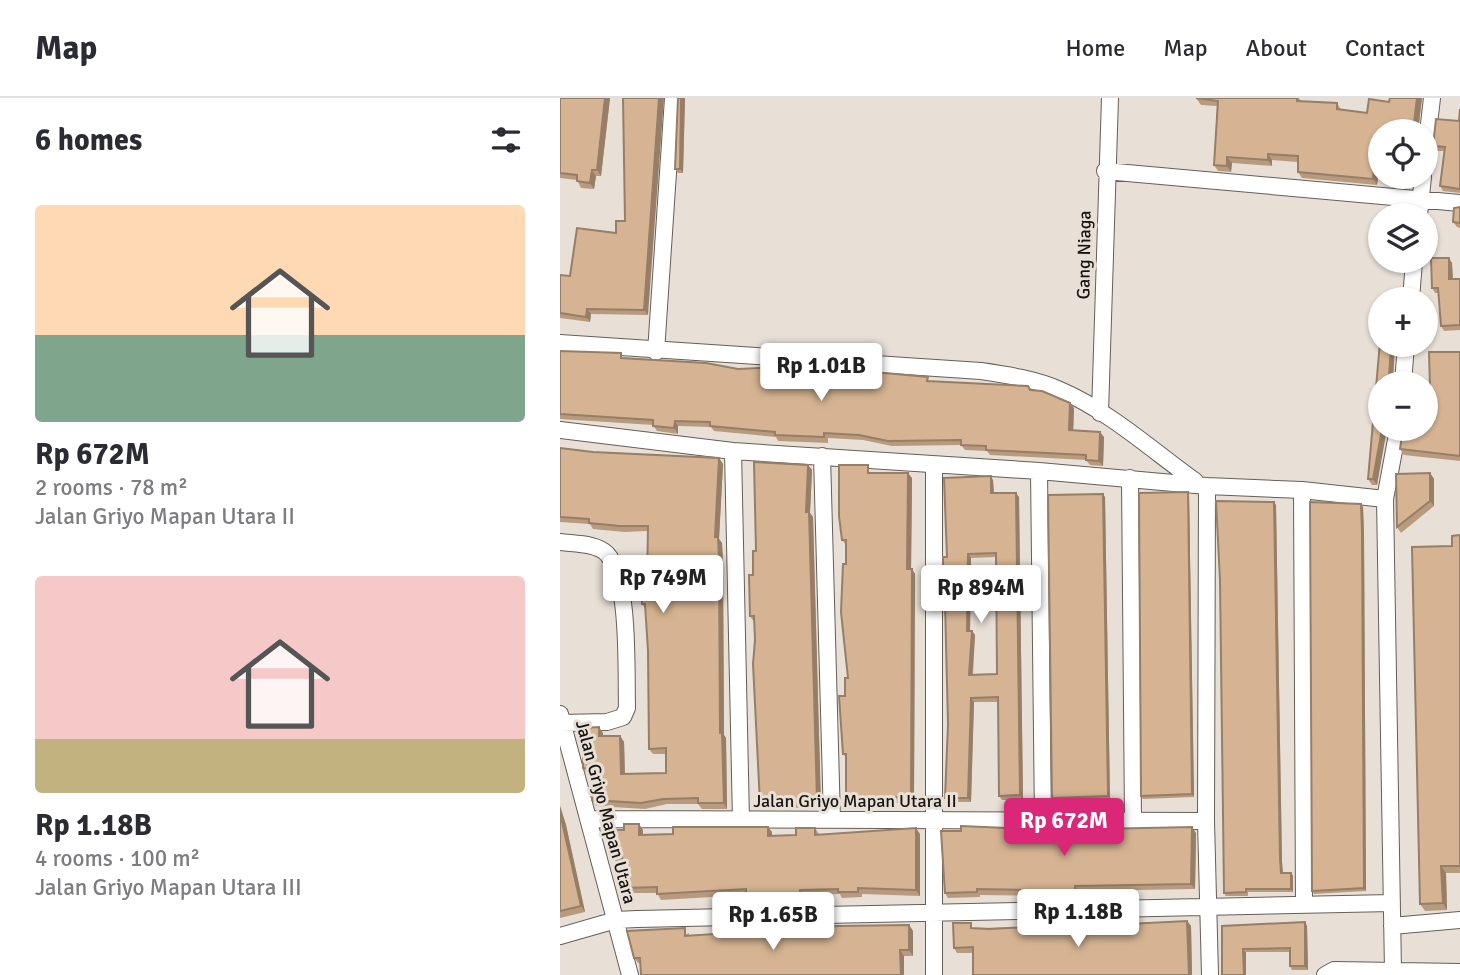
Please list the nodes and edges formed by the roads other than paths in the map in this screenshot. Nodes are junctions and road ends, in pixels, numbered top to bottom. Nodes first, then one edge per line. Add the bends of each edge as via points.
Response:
1 (673, 98) edge
2 (1110, 98) edge
3 (1432, 98) edge
4 (1430, 119) edge
5 (1105, 171) junction
6 (1422, 189) edge
7 (1421, 198) junction
8 (1420, 203) edge
9 (1460, 203) edge
10 (560, 343) edge
11 (656, 352) junction
12 (1100, 412) junction
13 (560, 430) edge
14 (1396, 441) edge
15 (733, 450) junction
16 (822, 456) junction
17 (934, 465) junction
18 (1039, 471) junction
19 (1130, 478) junction
20 (1202, 484) junction
21 (1302, 490) junction
22 (1385, 499) junction
23 (560, 542) edge
24 (561, 718) edge
25 (588, 819) junction
26 (741, 820) junction
27 (832, 820) junction
28 (934, 820) junction
29 (1043, 821) junction
30 (1133, 821) junction
31 (1206, 821) junction
32 (1392, 903) junction
33 (1304, 905) junction
34 (1210, 906) junction
35 (934, 913) junction
36 (616, 920) junction
37 (1460, 920) edge
38 (1392, 926) junction
39 (560, 936) edge
40 (1393, 971) junction
41 (1460, 972) edge
42 (630, 975) edge
43 (934, 975) edge
44 (1210, 975) edge
45 (1325, 975) edge

1 - 11 street
2 - 5 street, Gang Niaga
3 - 4 street
5 - 7 street
5 - 12 street, Gang Niaga
6 - 7 street
7 - 8 street
7 - 9 street
10 - 11 street
11 - 12 street via 981,371 1060,390
12 - 20 street
13 - 15 street
14 - 22 street
15 - 16 street
15 - 26 street
16 - 17 street
16 - 27 street
17 - 18 street
17 - 28 street
18 - 19 street
18 - 29 street
19 - 20 street
19 - 30 street
20 - 21 street
20 - 31 street
21 - 22 street
21 - 33 street
22 - 32 street
23 - 24 street via 606,552 620,581 627,694 622,717 607,722
24 - 25 street, Jalan Griyo Mapan Utara
25 - 26 street, Jalan Griyo Mapan Utara II
25 - 36 street, Jalan Griyo Mapan Utara
26 - 27 street, Jalan Griyo Mapan Utara II
27 - 28 street, Jalan Griyo Mapan Utara II
28 - 29 street, Jalan Griyo Mapan Utara II
28 - 35 street
29 - 30 street, Jalan Griyo Mapan Utara II
30 - 31 street, Jalan Griyo Mapan Utara II
31 - 34 street
32 - 33 street
32 - 38 street
33 - 34 street
34 - 35 street
34 - 44 street
35 - 36 street
35 - 43 street
36 - 39 street
36 - 42 street, Jalan Griyo Mapan Utara
37 - 38 street
38 - 40 street
40 - 41 street
40 - 45 street via 1335,970

